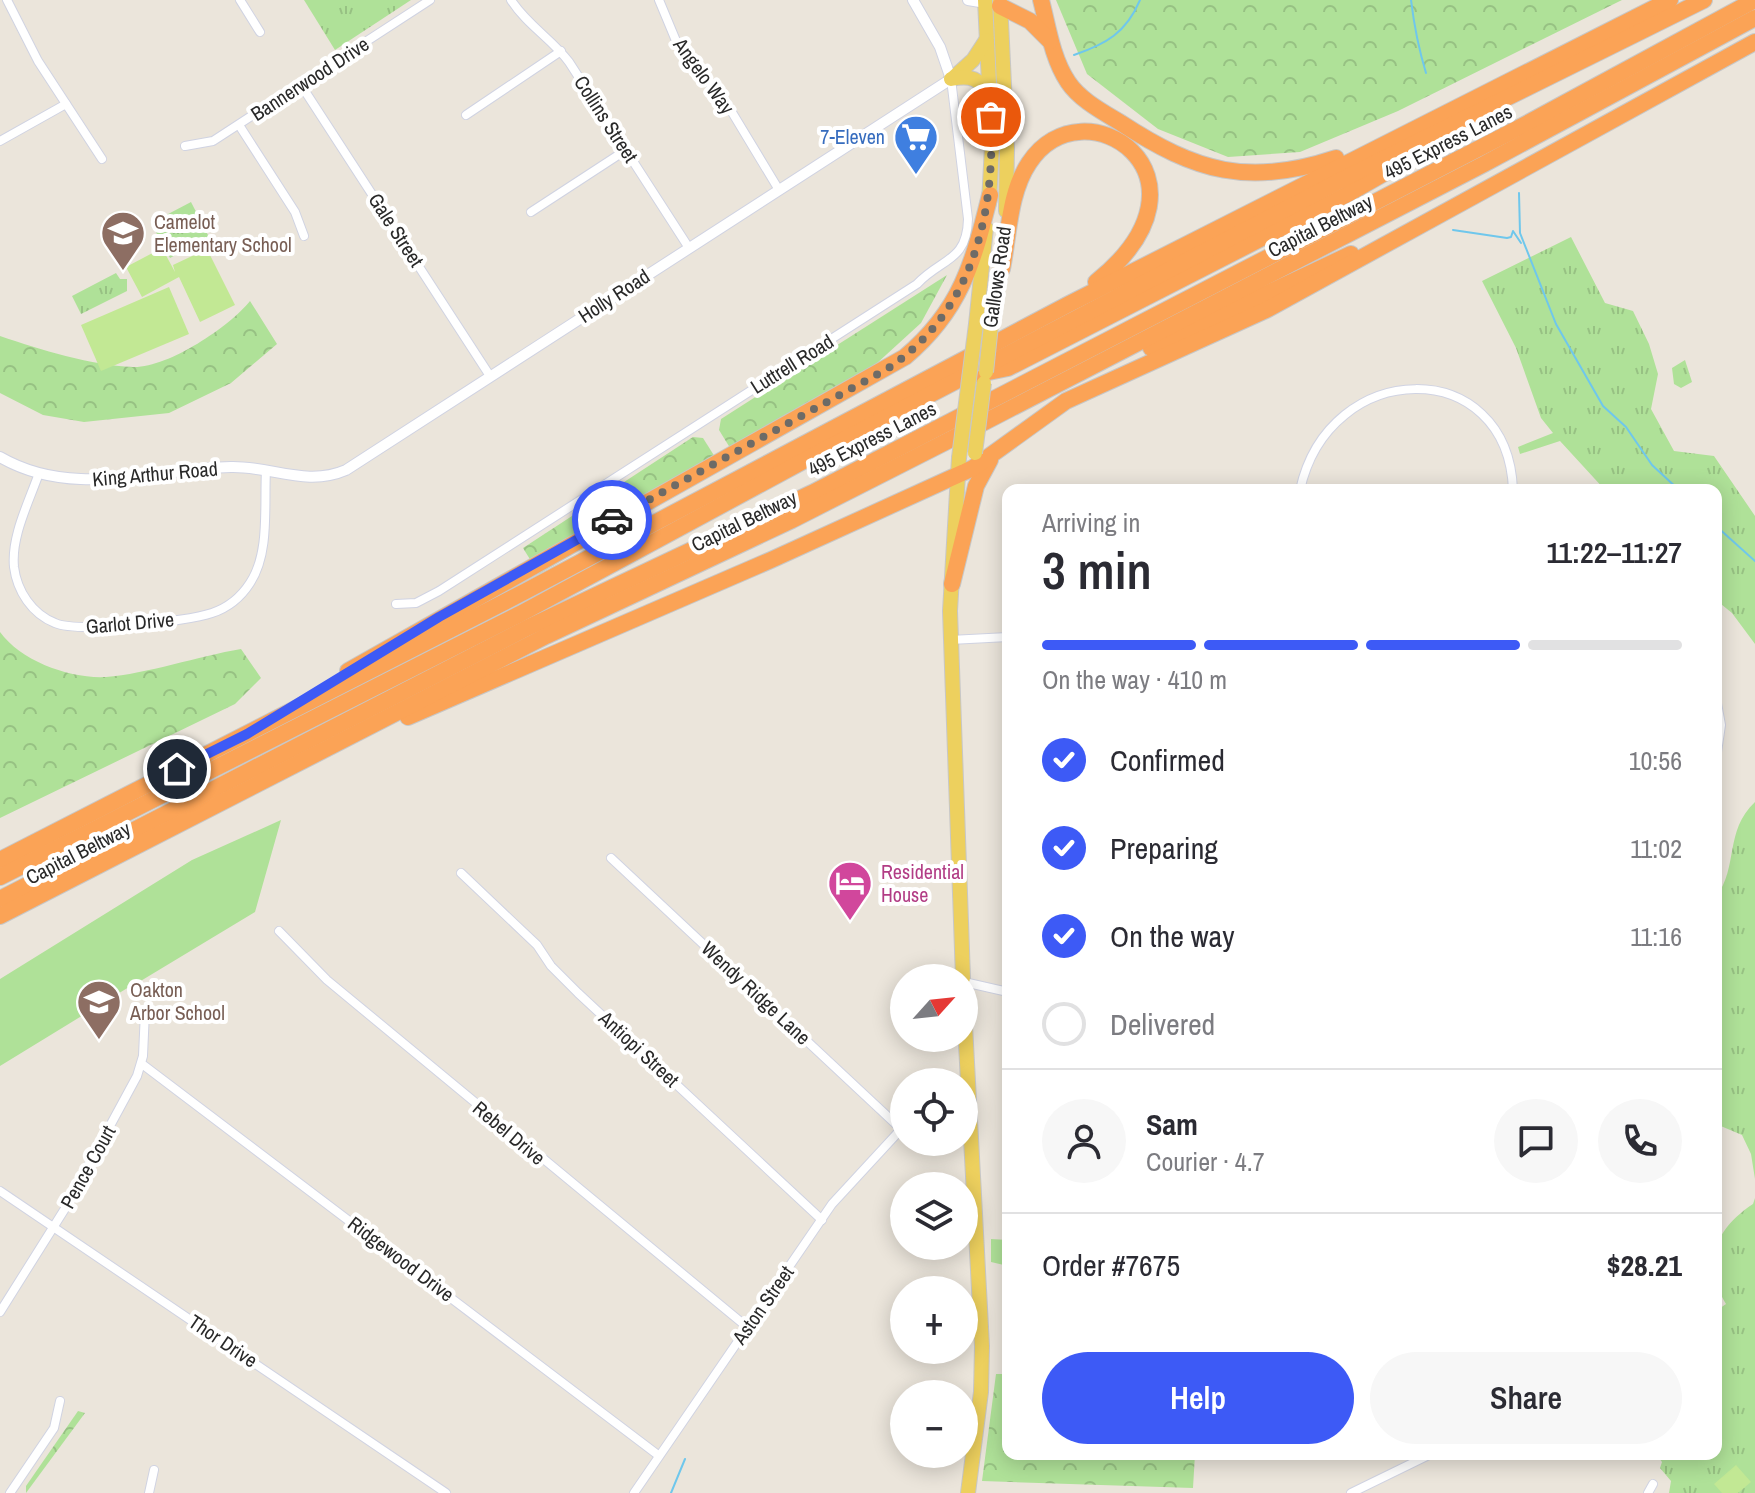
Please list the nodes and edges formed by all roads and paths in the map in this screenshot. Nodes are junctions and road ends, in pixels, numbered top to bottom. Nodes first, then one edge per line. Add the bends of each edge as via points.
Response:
1 (7, 0) edge
2 (240, 0) edge
3 (430, 0) edge
4 (511, 0) edge
5 (659, 0) edge
6 (913, 0) edge
7 (968, 0) edge
8 (1041, 0) edge
9 (1670, 0) edge
10 (1704, 0) edge
11 (1755, 0) edge
12 (991, 2) edge
13 (1755, 18) edge
14 (260, 32) dead end
15 (987, 40) junction
16 (1051, 42) junction
17 (1755, 42) edge
18 (561, 51) junction
19 (1581, 63) junction
20 (951, 79) junction
21 (301, 85) junction
22 (66, 104) junction
23 (990, 104) junction
24 (466, 115) dead end
25 (1526, 124) junction
26 (239, 125) junction
27 (1408, 129) junction
28 (0, 141) edge
29 (185, 146) dead end
30 (626, 150) junction
31 (102, 159) dead end
32 (779, 190) junction
33 (1481, 192) junction
34 (990, 195) junction
35 (531, 212) dead end
36 (304, 236) dead end
37 (689, 248) junction
38 (1002, 269) junction
39 (1069, 304) junction
40 (1002, 375) junction
41 (490, 376) junction
42 (980, 377) junction
43 (996, 453) junction
44 (0, 457) edge
45 (966, 464) junction
46 (266, 470) junction
47 (39, 473) junction
48 (1302, 484) edge
49 (1512, 484) edge
50 (821, 505) junction
51 (952, 584) junction
52 (396, 604) dead end
53 (1002, 637) edge
54 (950, 640) junction
55 (247, 734) junction
56 (314, 755) junction
57 (611, 858) dead end
58 (0, 860) edge
59 (461, 873) dead end
60 (0, 877) edge
61 (0, 899) edge
62 (0, 916) edge
63 (279, 931) dead end
64 (962, 964) edge
65 (978, 984) edge
66 (1002, 990) edge
67 (145, 1011) dead end
68 (142, 1064) junction
69 (890, 1116) edge
70 (890, 1140) edge
71 (970, 1156) edge
72 (0, 1191) edge
73 (822, 1220) junction
74 (55, 1225) junction
75 (0, 1312) edge
76 (747, 1327) junction
77 (60, 1401) dead end
78 (658, 1455) junction
79 (1419, 1460) edge
80 (154, 1470) dead end
81 (10, 1493) edge
82 (149, 1493) edge
83 (446, 1493) edge
84 (634, 1493) edge
85 (968, 1493) edge
86 (1351, 1493) edge

1 - 22 street
2 - 14 street
3 - 21 street, Bannerwood Drive
4 - 18 street, Collins Street
5 - 32 street, Angelo Way via 679,48 724,99
6 - 20 street, Luttrell Road
7 - 12 street
8 - 16 highway
9 - 27 highway, Capital Beltway
10 - 19 highway, 495 Express Lanes
11 - 25 highway, 495 Express Lanes
12 - 15 main road, Gallows Road
12 - 16 highway via 1030,21
12 - 38 main road, Gallows Road via 1007,167
13 - 50 highway, Capital Beltway via 1484,164
15 - 20 main road
15 - 23 main road, Gallows Road
16 - 27 highway via 1066,79 1094,106 1171,153 1211,169 1244,174 1294,170
17 - 33 highway
18 - 24 street
18 - 30 street, Collins Street
19 - 40 highway via 1346,195
19 - 60 highway, 495 Express Lanes via 1351,175 520,614
20 - 23 main road via 980,81
20 - 32 street, Holly Road
20 - 52 street, Luttrell Road via 968,219 959,252 439,591 416,603
21 - 26 street, Bannerwood Drive
21 - 41 street, Gale Street
22 - 28 street
22 - 31 street
23 - 34 main road, Gallows Road
25 - 40 highway via 1315,219
25 - 61 highway, 495 Express Lanes via 812,493 527,628
26 - 29 street, Bannerwood Drive via 213,141
26 - 36 street via 295,212
27 - 39 highway, Capital Beltway
30 - 35 street
30 - 37 street, Collins Street
32 - 37 street, Holly Road
33 - 43 highway via 1266,310 1066,401
33 - 50 highway
34 - 42 main road, Gallows Road, bridge via 976,324
34 - 55 highway via 970,273 957,299 905,357 477,595
37 - 41 street, Holly Road
38 - 39 highway via 1016,191 1036,153 1053,139 1075,132 1117,140 1137,157 1148,177 1148,217 1129,252
38 - 42 main road, Gallows Road, bridge
39 - 55 highway, Capital Beltway
40 - 42 highway
41 - 46 street, Holly Road via 346,470 310,479
42 - 45 main road, Gallows Road, bridge
43 - 45 highway
43 - 51 highway via 976,486
44 - 47 street, King Arthur Road
45 - 51 main road, Gallows Road
45 - 56 highway via 784,555
46 - 47 street, King Arthur Road via 231,467 95,481
46 - 47 street, Garlot Drive via 259,565 233,602 200,616 75,628 36,611 17,580 15,546
48 - 49 street via 1311,455 1338,418 1378,394 1410,389 1446,394 1483,417 1508,457
50 - 56 highway, Capital Beltway via 546,636
51 - 54 main road, Gallows Road
53 - 54 street
54 - 64 main road, Gallows Road
55 - 58 highway, Capital Beltway
56 - 62 highway, Capital Beltway
57 - 69 street, Wendy Ridge Lane
59 - 73 street, Antiopi Street via 537,945 568,983
63 - 76 street, Rebel Drive via 327,980
65 - 66 street
67 - 68 street, Pence Court
68 - 74 street, Pence Court
68 - 78 street, Ridgewood Drive
70 - 73 street, Aston Street
71 - 85 main road via 982,1346
72 - 74 street, Thor Drive
73 - 76 street, Aston Street
74 - 75 street, Pence Court
74 - 83 street, Thor Drive
76 - 78 street, Aston Street
77 - 81 street via 54,1428
78 - 84 street, Aston Street
79 - 86 street
80 - 82 street

